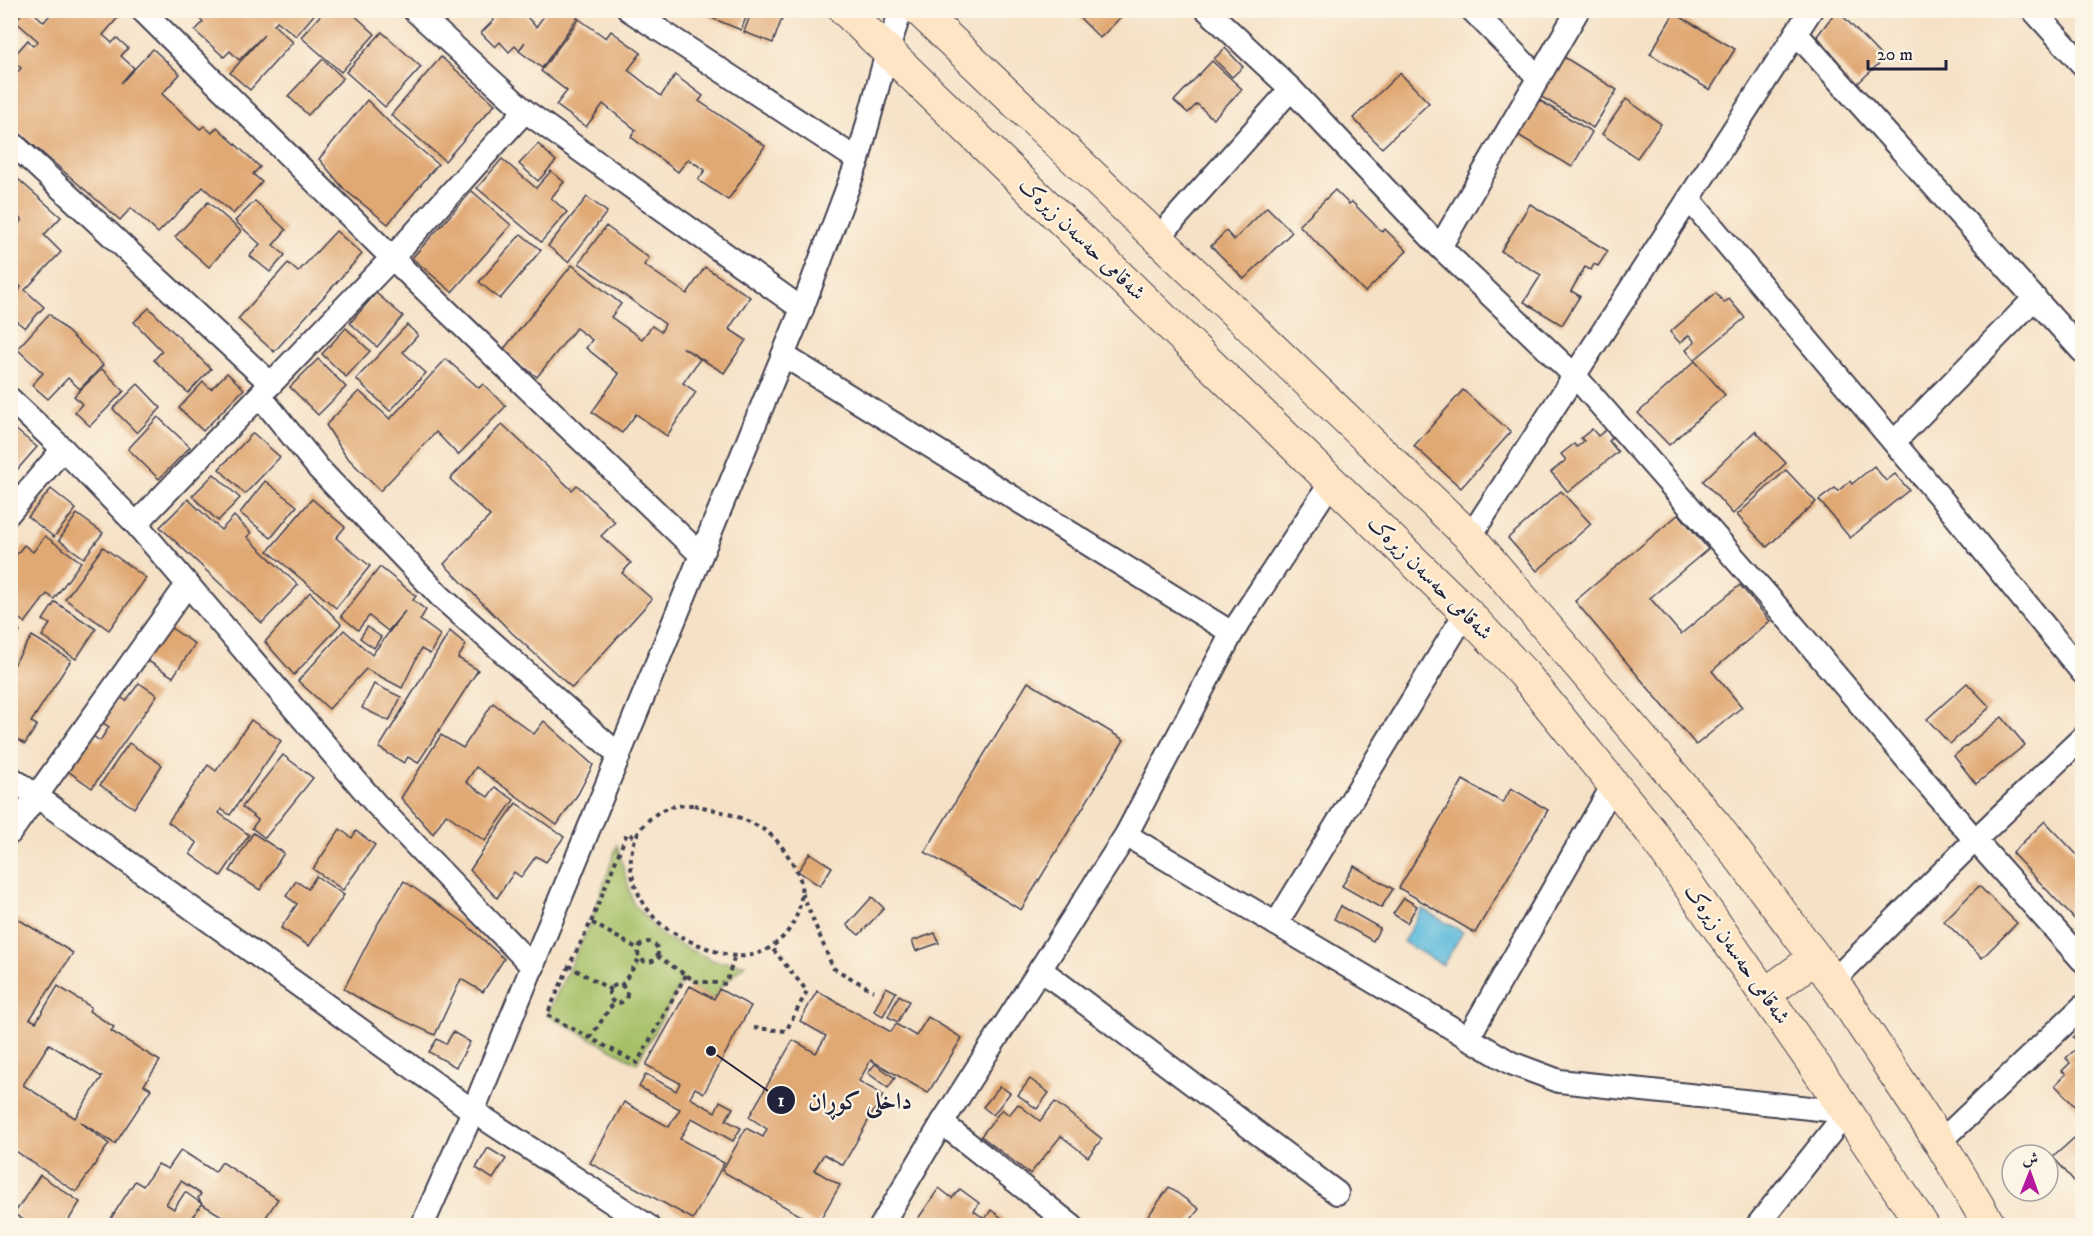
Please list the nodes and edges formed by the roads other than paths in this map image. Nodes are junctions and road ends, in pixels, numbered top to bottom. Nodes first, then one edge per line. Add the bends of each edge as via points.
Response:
1 (142, 10) edge
2 (414, 10) edge
3 (628, 10) edge
4 (845, 10) edge
5 (901, 10) edge
6 (919, 10) edge
7 (1207, 10) edge
8 (1472, 10) edge
9 (1578, 10) edge
10 (1810, 10) edge
11 (2033, 10) edge
12 (1796, 33) junction
13 (887, 52) junction
14 (2082, 64) edge
15 (1538, 77) junction
16 (1291, 89) junction
17 (525, 111) junction
18 (10, 141) edge
19 (858, 160) junction
20 (1689, 199) junction
21 (1158, 238) junction
22 (1440, 247) junction
23 (392, 258) junction
24 (2035, 298) junction
25 (802, 309) junction
26 (2082, 351) edge
27 (783, 355) junction
28 (1575, 376) junction
29 (265, 390) junction
30 (10, 399) edge
31 (1894, 442) junction
32 (63, 449) junction
33 (1332, 481) junction
34 (10, 512) edge
35 (136, 524) junction
36 (1470, 537) junction
37 (701, 555) junction
38 (187, 585) junction
39 (1466, 612) junction
40 (1232, 633) junction
41 (2082, 672) edge
42 (2082, 738) edge
43 (619, 755) junction
44 (10, 777) edge
45 (1613, 785) junction
46 (37, 794) junction
47 (10, 833) edge
48 (1126, 835) junction
49 (1975, 840) junction
50 (1276, 924) junction
51 (2082, 960) edge
52 (533, 966) junction
53 (1040, 969) junction
54 (1824, 970) junction
55 (1765, 994) junction
56 (2082, 1007) edge
57 (1468, 1038) junction
58 (473, 1110) junction
59 (1847, 1112) junction
60 (942, 1123) junction
61 (1940, 1142) junction
62 (1337, 1193) dead end
63 (422, 1226) edge
64 (648, 1226) edge
65 (881, 1226) edge
66 (1072, 1226) edge
67 (1757, 1226) edge
68 (1923, 1226) edge
69 (1990, 1226) edge

1 - 23 street
2 - 17 street
3 - 19 street
4 - 13 main road, شەقامی حەسەن زیرەک
5 - 13 street
6 - 21 main road
7 - 16 street
8 - 15 street
9 - 15 street
10 - 12 street
11 - 14 street
12 - 20 street
12 - 24 street
13 - 19 street
13 - 33 main road, شەقامی حەسەن زیرەک
15 - 22 street
16 - 21 street
16 - 22 street
17 - 23 street
17 - 25 street
18 - 29 street
19 - 25 street
20 - 28 street
20 - 31 street
21 - 36 main road
22 - 28 street
23 - 29 street
23 - 37 street
24 - 26 street
24 - 31 street
25 - 27 street
27 - 37 street
27 - 40 street
28 - 36 street
28 - 49 street
29 - 35 street
29 - 43 street via 319,469 441,597
30 - 32 street
31 - 41 street
32 - 34 street
32 - 35 street
33 - 39 main road, شەقامی حەسەن زیرەک
33 - 40 street
35 - 38 street
36 - 54 main road via 1716,826
37 - 43 street
38 - 46 street
38 - 52 street via 375,803
39 - 45 main road, شەقامی حەسەن زیرەک via 1524,674
39 - 50 street
40 - 48 street
42 - 49 street
43 - 52 street
44 - 46 street
45 - 55 main road, شەقامی حەسەن زیرەک via 1650,830
45 - 57 street
46 - 47 street
46 - 58 street
48 - 50 street
48 - 53 street
49 - 51 street
49 - 54 street
50 - 57 street
52 - 58 street
53 - 60 street
53 - 62 street
54 - 55 main road
54 - 61 main road
55 - 59 main road, شەقامی حەسەن زیرەک
56 - 61 street
57 - 59 street via 1511,1063 1560,1081
58 - 63 street
58 - 64 street
59 - 67 street
59 - 68 main road, شەقامی حەسەن زیرەک
60 - 65 street
60 - 66 street
61 - 69 main road

